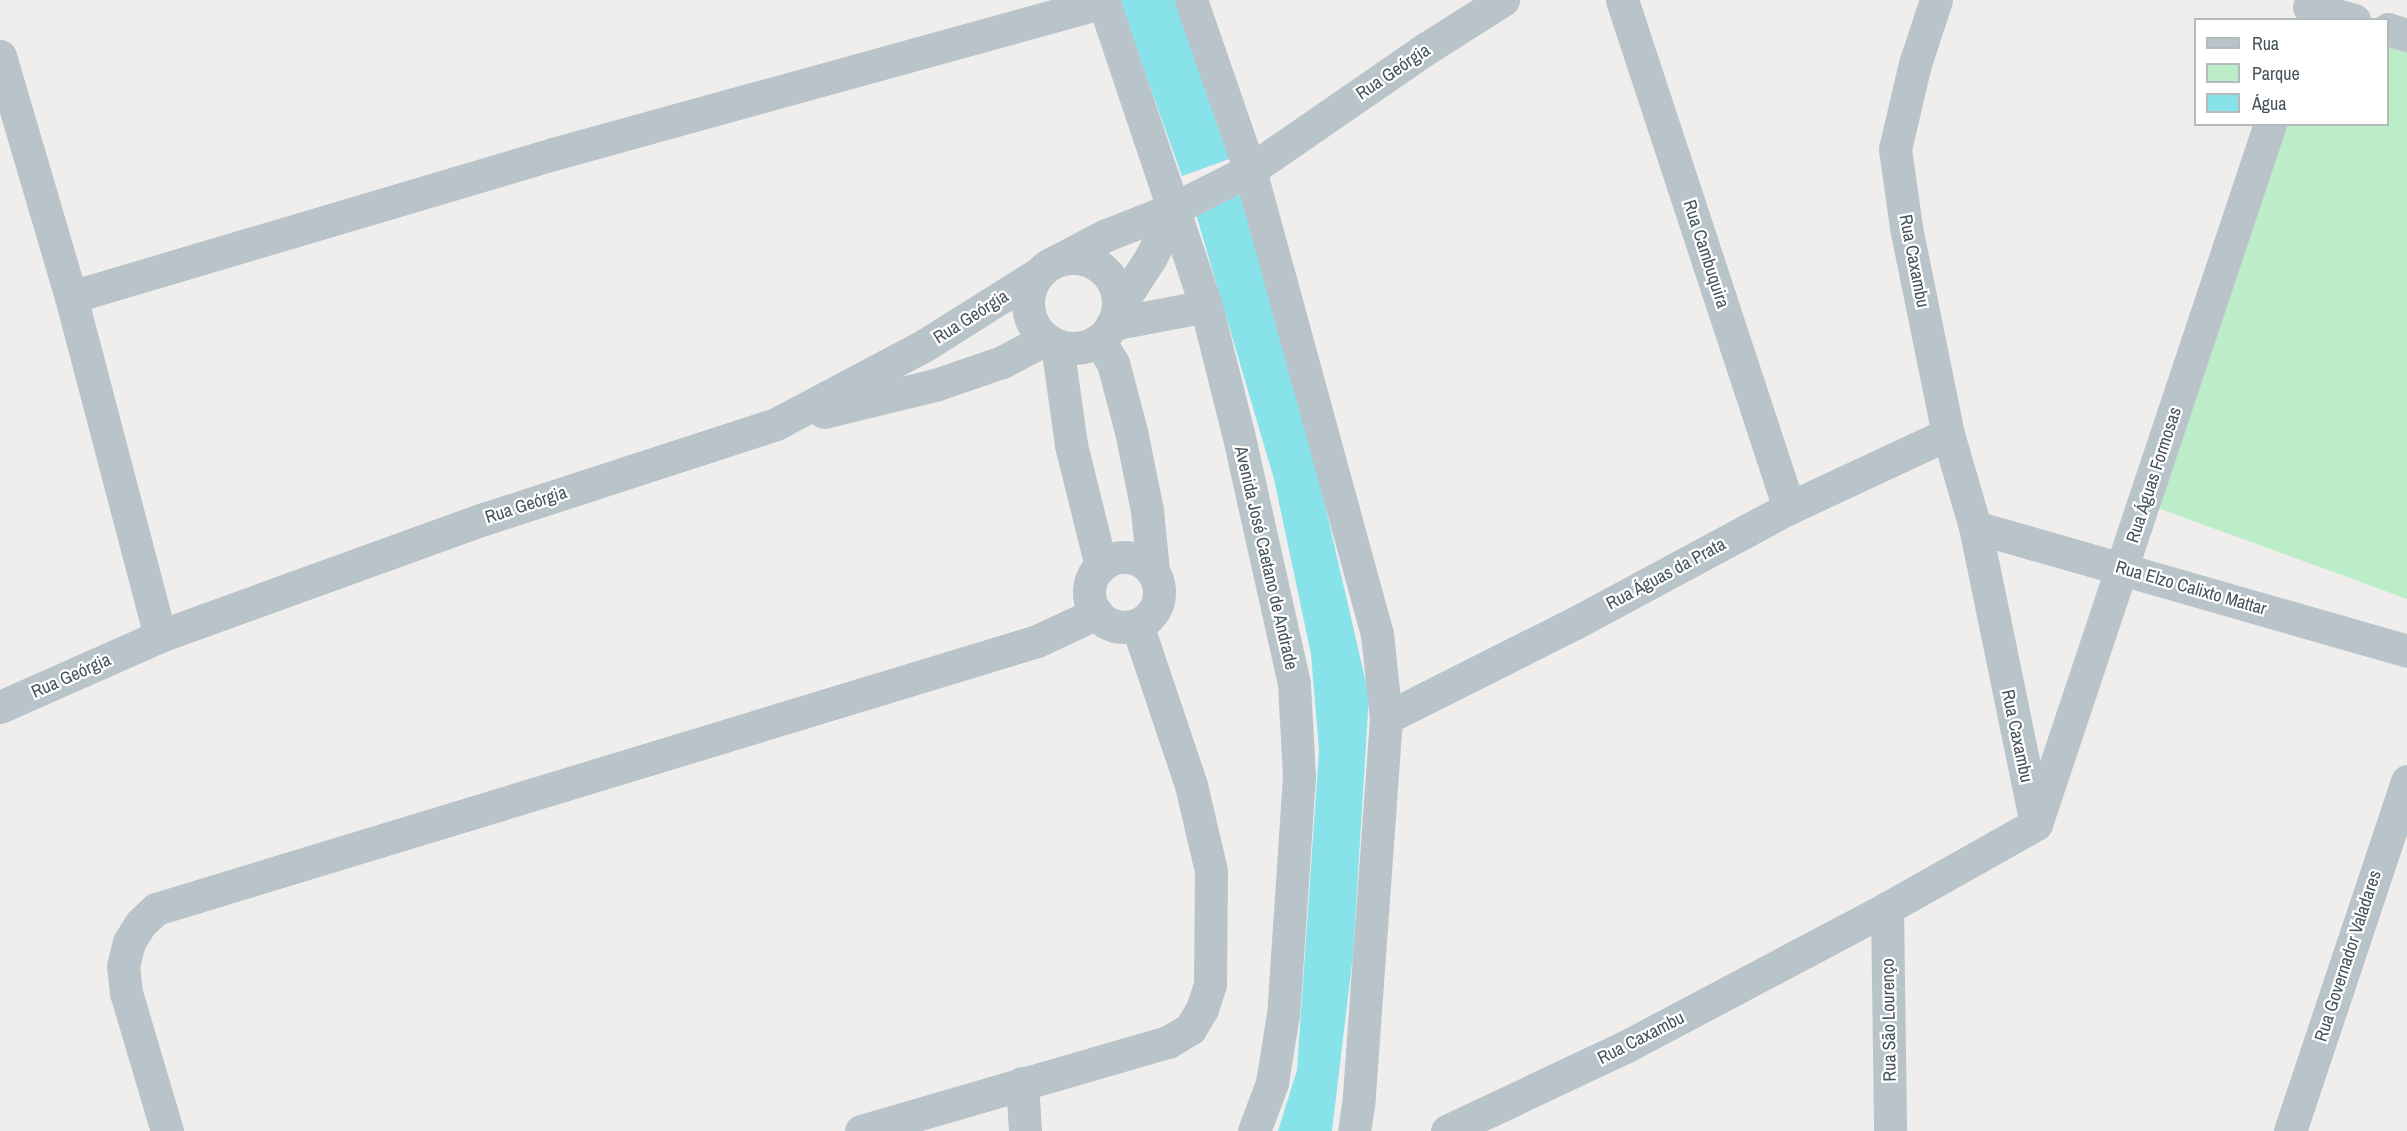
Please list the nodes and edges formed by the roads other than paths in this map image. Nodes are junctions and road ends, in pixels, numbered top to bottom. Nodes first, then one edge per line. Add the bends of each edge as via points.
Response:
1 (1191, 0) edge
2 (1503, 0) edge
3 (1622, 0) edge
4 (1936, 0) edge
5 (1103, 1) edge
6 (2308, 9) edge
7 (2346, 18) edge
8 (2389, 29) edge
9 (2407, 34) edge
10 (0, 56) edge
11 (2269, 126) edge
12 (1250, 170) junction
13 (1175, 208) junction
14 (1048, 267) junction
15 (70, 297) junction
16 (1206, 306) junction
17 (1110, 324) junction
18 (1052, 342) junction
19 (776, 424) junction
20 (1948, 434) junction
21 (1789, 508) junction
22 (1975, 527) junction
23 (1101, 566) junction
24 (2123, 568) junction
25 (1153, 572) junction
26 (1096, 613) junction
27 (1137, 625) junction
28 (160, 636) junction
29 (2407, 651) edge
30 (0, 707) edge
31 (1386, 718) junction
32 (2407, 781) edge
33 (2036, 824) junction
34 (1887, 909) junction
35 (1022, 1083) junction
36 (167, 1131) edge
37 (861, 1131) edge
38 (1025, 1131) edge
39 (1254, 1131) edge
40 (1354, 1131) edge
41 (1447, 1131) edge
42 (1890, 1131) edge
43 (2290, 1131) edge

1 - 12 street
2 - 12 street, Rua Geórgia
3 - 21 street, Rua Cambuquira
4 - 20 street, Rua Caxambu via 1894,149
5 - 13 street, Avenida José Caetano de Andrade
5 - 15 street via 553,154
6 - 7 street
8 - 9 street
10 - 15 street
11 - 24 street, Rua Águas Formosas
12 - 13 street, Rua Geórgia
12 - 31 street via 1377,634
13 - 14 street, Rua Geórgia via 1104,236
13 - 16 street, Avenida José Caetano de Andrade
13 - 17 street via 1151,257
14 - 17 street via 1075,258 1102,268 1115,287
14 - 18 street via 1030,288 1028,309 1036,329
14 - 19 street, Rua Geórgia via 925,345
15 - 28 street
16 - 17 street
16 - 39 street, Avenida José Caetano de Andrade via 1294,684 1299,776 1283,1014 1272,1083
17 - 18 street via 1079,347
17 - 25 street via 1113,363 1147,510
18 - 19 street via 935,385
18 - 23 street via 1071,445
19 - 28 street, Rua Geórgia via 484,519
20 - 21 street, Rua Águas da Prata
20 - 22 street, Rua Caxambu
21 - 31 street, Rua Águas da Prata via 1575,623
22 - 24 street, Rua Elzo Calixto Mattar
22 - 33 street, Rua Caxambu
23 - 25 street via 1111,560 1134,558
23 - 26 street via 1089,589
24 - 29 street, Rua Elzo Calixto Mattar
24 - 33 street, Rua Águas Formosas
25 - 27 street via 1160,596 1156,609
26 - 27 street via 1114,626
26 - 36 street via 1037,641 156,909 129,942 123,966 126,993
27 - 35 street via 1191,785 1211,871 1210,984 1190,1029 1168,1041
28 - 30 street, Rua Geórgia
31 - 40 street
32 - 43 street, Rua Governador Valadares
33 - 34 street, Rua Caxambu
34 - 41 street, Rua Caxambu via 1625,1047
34 - 42 street, Rua São Lourenço
35 - 37 street
35 - 38 street

